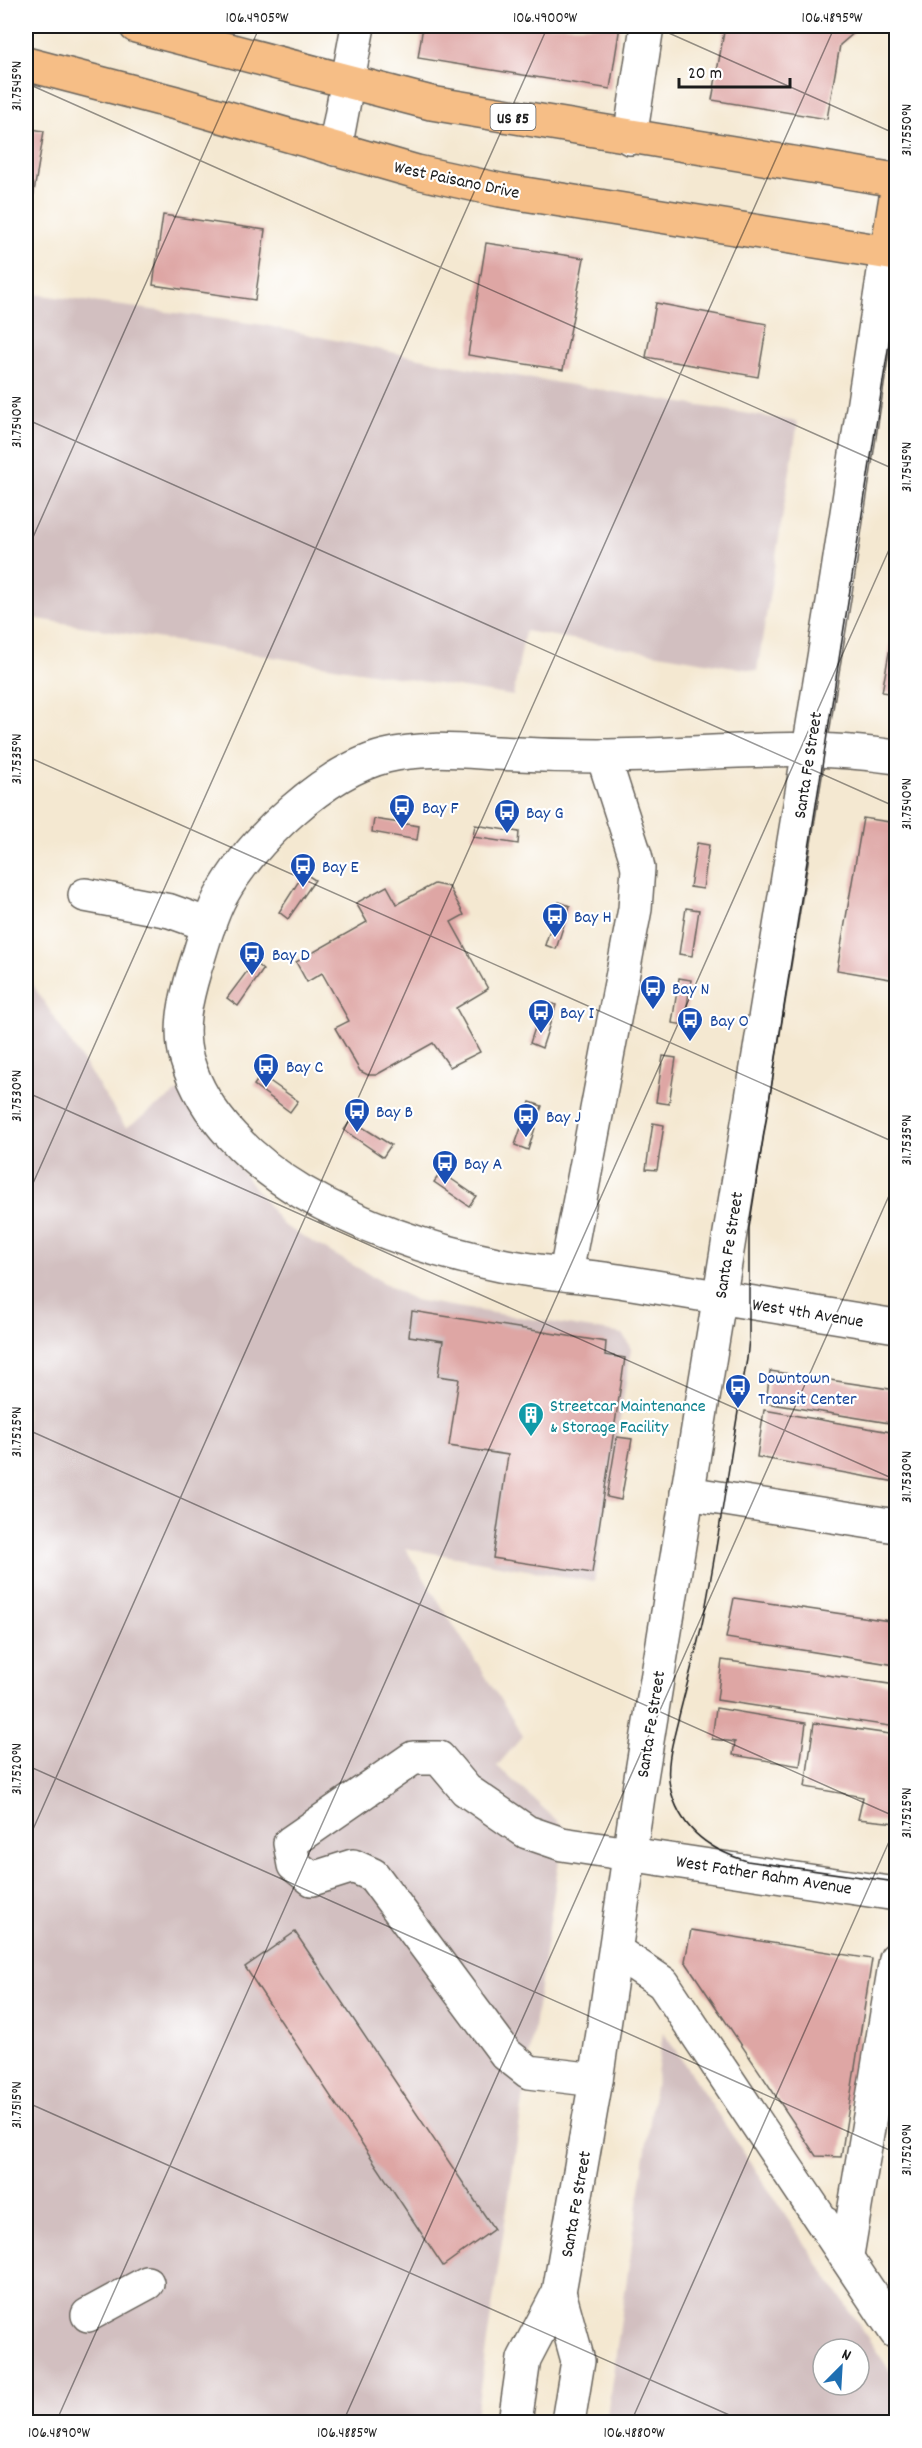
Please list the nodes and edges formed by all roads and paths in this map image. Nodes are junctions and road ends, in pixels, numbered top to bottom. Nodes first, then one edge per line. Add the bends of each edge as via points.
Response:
1 (136, 26) edge
2 (358, 26) edge
3 (647, 26) edge
4 (26, 64) edge
5 (348, 82) junction
6 (630, 138) junction
7 (334, 150) junction
8 (897, 180) edge
9 (897, 197) edge
10 (892, 253) edge
11 (809, 748) junction
12 (603, 756) junction
13 (897, 757) edge
14 (85, 895) dead end
15 (208, 925) junction
16 (566, 1273) junction
17 (720, 1297) junction
18 (897, 1326) edge
19 (687, 1493) junction
20 (897, 1526) edge
21 (631, 1853) junction
22 (897, 1894) edge
23 (616, 1952) junction
24 (897, 1959) edge
25 (597, 2080) junction
26 (847, 2255) junction
27 (147, 2283) dead end
28 (559, 2292) junction
29 (88, 2315) dead end
30 (897, 2332) edge
31 (515, 2422) edge
32 (568, 2422) edge

1 - 5 main road, US 85
2 - 5 street
3 - 6 street
4 - 7 main road, West Paisano Drive
5 - 6 main road, US 85 via 431,103
5 - 7 street
6 - 8 main road, US 85
7 - 10 main road, West Paisano Drive via 500,190
9 - 10 main road, Santa Fe Street
10 - 11 street, Santa Fe Street
11 - 12 street, West 4th Avenue
11 - 13 street, West 4th Avenue
11 - 17 street, Santa Fe Street
12 - 15 street, West 4th Avenue via 422,751 390,754 362,763 331,781 276,825 242,864
12 - 16 street via 638,868 635,909
14 - 15 street via 170,911
15 - 16 street, West 4th Avenue via 188,991 182,1038 197,1085 217,1118 253,1158 302,1192 370,1225 484,1261
16 - 17 street, West 4th Avenue
17 - 18 street, West 4th Avenue
17 - 19 street, Santa Fe Street
19 - 20 street
19 - 21 street, Santa Fe Street
21 - 22 street, West Father Rahm Avenue
21 - 23 street, Santa Fe Street
21 - 25 street, West Father Rahm Avenue via 562,1844 527,1832 466,1790 439,1758 413,1758 290,1844 294,1865 312,1879 353,1866 373,1875 506,2054 529,2072
23 - 25 street, Santa Fe Street
23 - 26 street via 663,1983
24 - 26 street
25 - 28 street, Santa Fe Street
26 - 30 street
27 - 29 street
28 - 31 street, Santa Fe Street via 524,2359
28 - 32 street, Santa Fe Street via 579,2361

